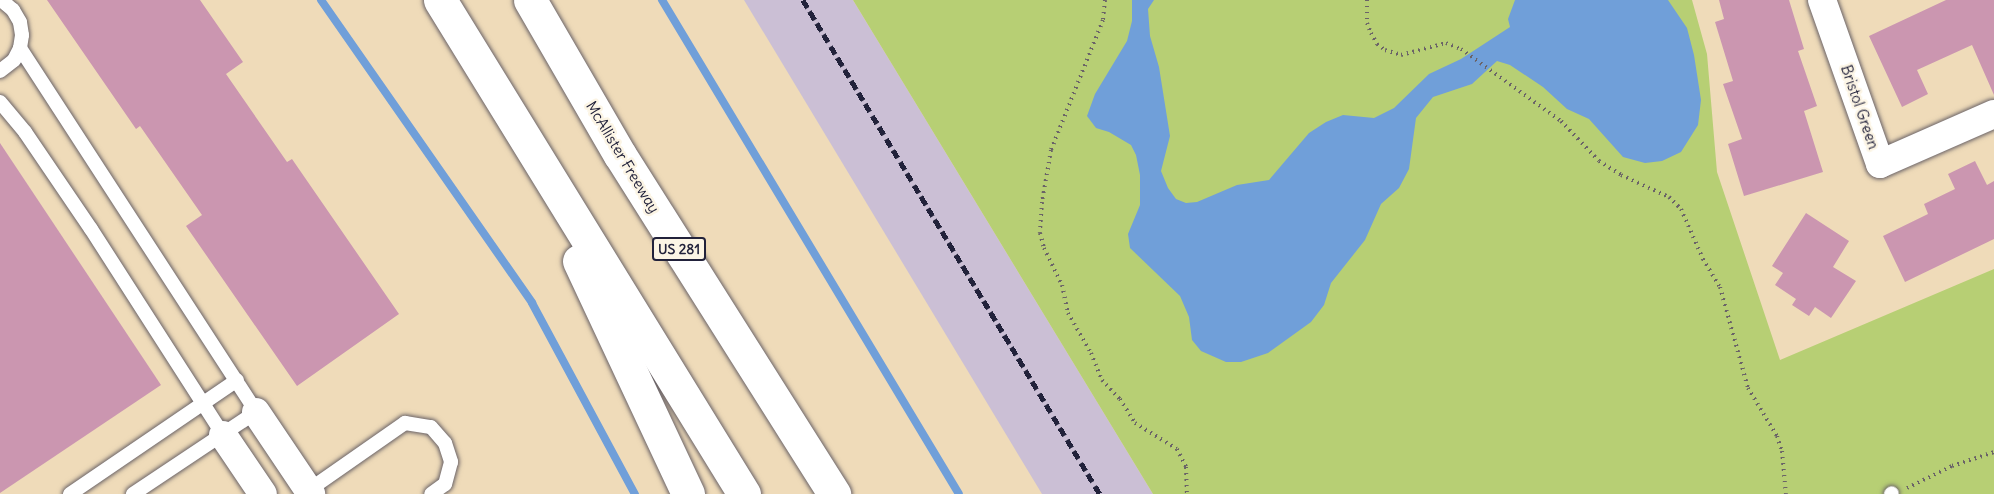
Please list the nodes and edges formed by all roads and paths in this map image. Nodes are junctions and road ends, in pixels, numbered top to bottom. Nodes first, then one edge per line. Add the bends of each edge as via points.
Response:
1 (1, 0) edge
2 (440, 0) edge
3 (530, 0) edge
4 (1105, 0) edge
5 (1366, 0) edge
6 (1822, 0) edge
7 (20, 48) junction
8 (0, 71) edge
9 (0, 102) edge
10 (1994, 114) edge
11 (513, 118) junction
12 (237, 380) junction
13 (202, 405) junction
14 (256, 412) junction
15 (223, 435) junction
16 (1994, 452) edge
17 (307, 493) edge
18 (1892, 493) edge
19 (70, 494) edge
20 (133, 494) edge
21 (263, 494) edge
22 (431, 494) edge
23 (688, 494) edge
24 (744, 494) edge
25 (834, 494) edge
26 (1187, 494) edge
27 (1786, 494) edge

1 - 7 lane via 20,22
2 - 11 highway
3 - 25 highway, McAllister Freeway / US 281 via 620,155
4 - 26 path via 1102,20 1052,150 1040,233 1062,285 1068,313 1102,380 1135,423 1177,449 1186,467
5 - 27 path via 1367,23 1377,44 1385,50 1401,55 1446,43 1461,49 1561,121 1605,165 1658,191 1681,209 1720,287 1748,388 1777,436
6 - 10 street, Bristol Green via 1880,164
7 - 8 lane via 14,60
7 - 12 lane
9 - 13 lane via 91,229
11 - 23 highway
11 - 24 highway
12 - 13 lane
12 - 14 lane
13 - 15 lane
13 - 19 lane
14 - 15 lane
14 - 17 street
15 - 20 lane
15 - 21 street
16 - 18 path
17 - 22 lane via 405,423 431,427 446,443 451,462 445,484

